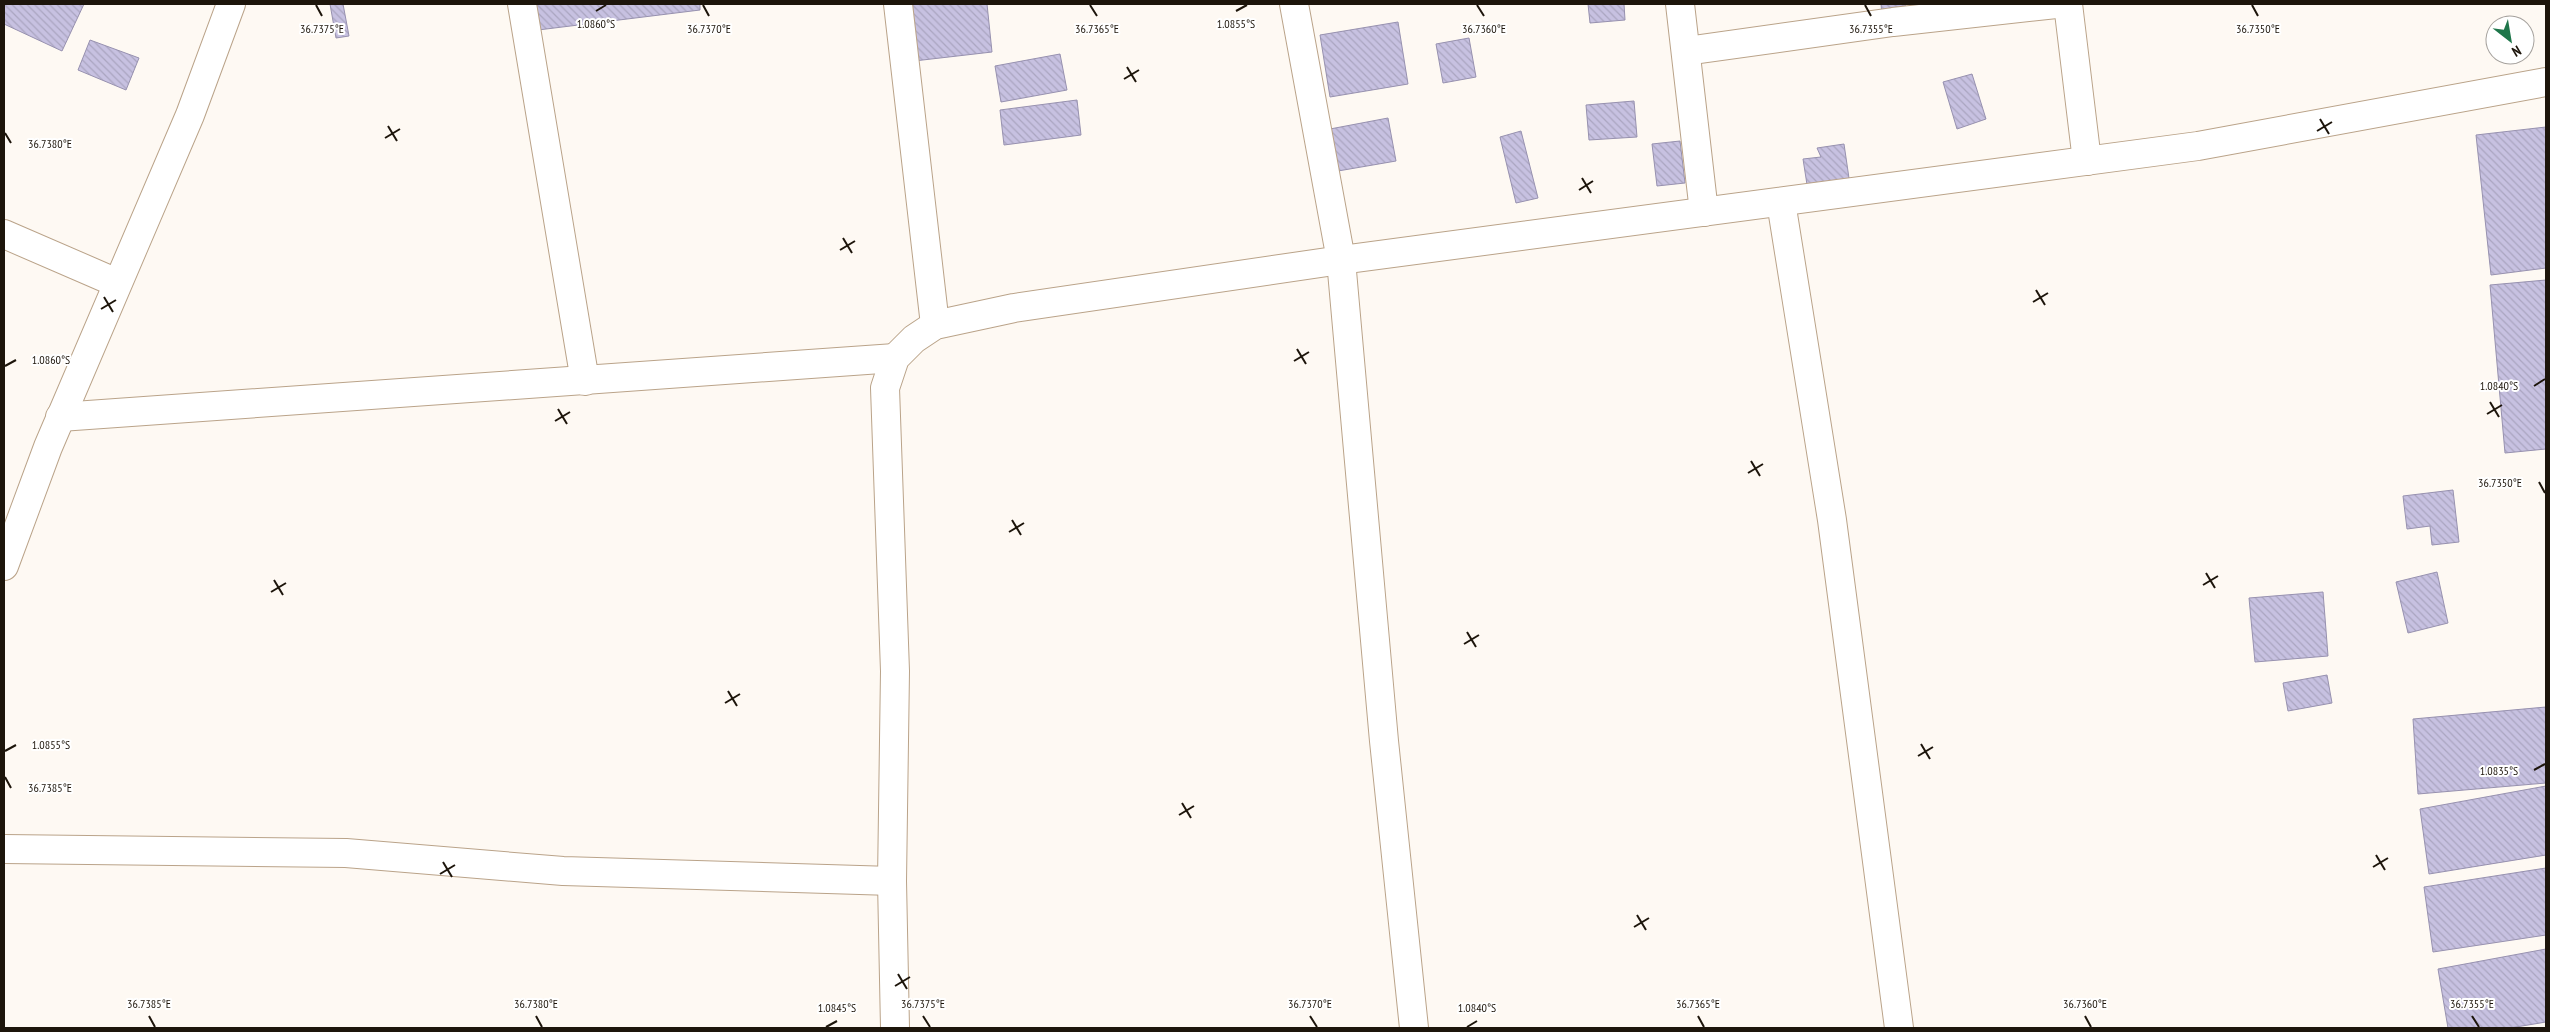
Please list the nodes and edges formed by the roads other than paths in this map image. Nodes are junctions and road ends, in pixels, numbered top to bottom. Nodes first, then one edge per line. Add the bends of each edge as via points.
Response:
1 (230, 4) edge
2 (522, 4) edge
3 (898, 4) edge
4 (1294, 4) edge
5 (1680, 4) edge
6 (2056, 4) edge
7 (2068, 4) edge
8 (1686, 51) junction
9 (2546, 82) edge
10 (2088, 161) junction
11 (1781, 202) junction
12 (1704, 212) junction
13 (4, 234) edge
14 (1342, 260) junction
15 (117, 284) junction
16 (936, 325) junction
17 (895, 358) junction
18 (585, 380) junction
19 (60, 417) junction
20 (4, 566) edge
21 (4, 848) edge
22 (892, 881) junction
23 (895, 1028) edge
24 (1414, 1028) edge
25 (1899, 1028) edge

1 - 15 street via 190,115
2 - 18 street
3 - 16 street
4 - 14 street
5 - 8 street
6 - 8 street via 1893,22
7 - 10 street
8 - 12 street
9 - 10 street via 2198,146
10 - 11 street
11 - 12 street
11 - 25 street via 1832,520
12 - 14 street
13 - 15 street
14 - 16 street via 1014,308
14 - 24 street via 1384,741
15 - 19 street
16 - 17 street via 914,339
17 - 18 street
17 - 22 street via 885,388 895,671
18 - 19 street
19 - 20 street
21 - 22 street via 346,853 563,870
22 - 23 street

